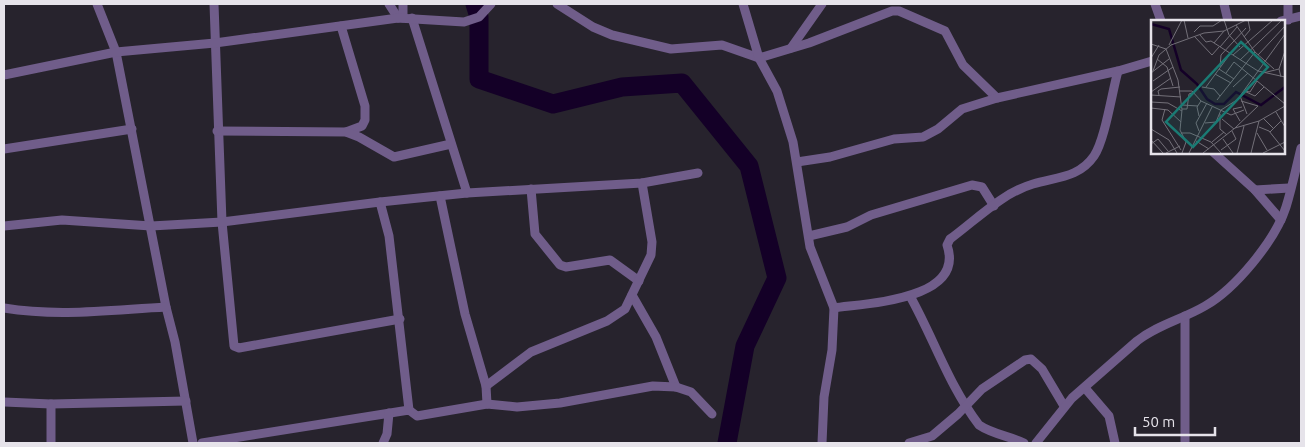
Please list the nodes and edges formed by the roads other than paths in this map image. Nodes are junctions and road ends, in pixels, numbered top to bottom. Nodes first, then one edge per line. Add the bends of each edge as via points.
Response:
1 (97, 4) edge
2 (214, 4) edge
3 (390, 4) edge
4 (403, 4) edge
5 (491, 4) edge
6 (557, 4) edge
7 (743, 4) edge
8 (822, 4) edge
9 (1155, 4) edge
10 (1224, 4) edge
11 (1288, 4) edge
12 (1301, 16) edge
13 (404, 18) junction
14 (1161, 20) edge
15 (1228, 20) edge
16 (1284, 20) edge
17 (341, 26) junction
18 (215, 43) junction
19 (790, 49) junction
20 (116, 52) junction
21 (759, 58) junction
22 (1151, 61) edge
23 (1118, 71) junction
24 (4, 75) edge
25 (997, 98) junction
26 (132, 130) junction
27 (217, 131) junction
28 (346, 132) junction
29 (451, 144) junction
30 (4, 148) edge
31 (1301, 148) edge
32 (1215, 154) edge
33 (797, 162) junction
34 (698, 173) dead end
35 (642, 182) junction
36 (1289, 188) junction
37 (531, 189) junction
38 (1255, 190) junction
39 (467, 193) junction
40 (440, 196) junction
41 (380, 202) junction
42 (994, 206) junction
43 (1281, 220) junction
44 (222, 222) junction
45 (4, 226) edge
46 (151, 226) junction
47 (809, 236) junction
48 (639, 280) junction
49 (632, 295) junction
50 (910, 296) junction
51 (166, 306) junction
52 (4, 308) edge
53 (834, 308) junction
54 (1185, 316) junction
55 (400, 319) junction
56 (486, 386) junction
57 (676, 387) junction
58 (1085, 388) junction
59 (186, 401) junction
60 (4, 402) edge
61 (51, 404) junction
62 (487, 404) junction
63 (966, 406) junction
64 (1064, 406) junction
65 (409, 410) junction
66 (389, 413) junction
67 (712, 414) dead end
68 (1046, 432) junction
69 (51, 443) edge
70 (193, 443) edge
71 (202, 443) edge
72 (383, 443) edge
73 (822, 443) edge
74 (909, 443) edge
75 (1024, 443) edge
76 (1036, 443) edge
77 (1048, 443) edge
78 (1114, 443) edge
79 (1185, 443) edge

1 - 20 street
2 - 18 street
3 - 13 street
4 - 13 street
5 - 13 street via 479,17 464,22
6 - 21 street via 593,28 612,35 671,49 722,45
7 - 21 street
8 - 19 street
9 - 14 street
10 - 15 street
11 - 16 street
12 - 16 street
13 - 17 street
13 - 29 street
17 - 18 street
17 - 28 street via 365,106 362,126
18 - 20 street
18 - 27 street
19 - 21 street
19 - 25 street via 899,11 945,31 963,65
20 - 24 street
20 - 26 street
21 - 33 street via 777,91
22 - 23 street
23 - 25 street
23 - 42 street via 1100,143 1083,168 1068,177 1032,184 1012,192
25 - 33 street via 962,109 922,137 894,139 830,157
26 - 30 street
26 - 46 street
27 - 28 street
27 - 44 street
28 - 29 street via 394,157
29 - 39 street
31 - 36 street
32 - 38 street
33 - 47 street
34 - 35 street
35 - 37 street
35 - 48 street via 652,242 651,255
36 - 38 street
36 - 43 street
37 - 39 street
37 - 48 street via 535,234 560,265 566,267 610,260
38 - 43 street
39 - 40 street
40 - 41 street
40 - 56 street via 465,314
41 - 44 street
41 - 55 street via 389,236
42 - 47 street via 982,187 972,185 870,215 847,227
42 - 50 street via 950,239 947,245 951,256 942,275 929,288
43 - 54 street via 1263,250 1228,288 1207,306
44 - 46 street
44 - 55 street via 234,346 238,348
45 - 46 street via 62,220
46 - 51 street
47 - 53 street via 814,260
48 - 49 street
49 - 56 street via 620,314 531,352
49 - 57 street via 656,337
50 - 53 street
50 - 63 street
51 - 52 street via 80,314
51 - 59 street
53 - 73 street
54 - 58 street via 1146,334
54 - 79 street
55 - 65 street
56 - 62 street
57 - 62 street via 629,389 560,403 525,406
57 - 67 street via 692,392
58 - 64 street
58 - 78 street via 1109,416
59 - 61 street
59 - 70 street
60 - 61 street
61 - 69 street
62 - 65 street via 417,416
63 - 64 street via 982,389 1031,359 1042,369
63 - 74 street via 932,436
63 - 75 street via 979,425 988,431
64 - 68 street
65 - 66 street
66 - 71 street
66 - 72 street
68 - 76 street
68 - 77 street

